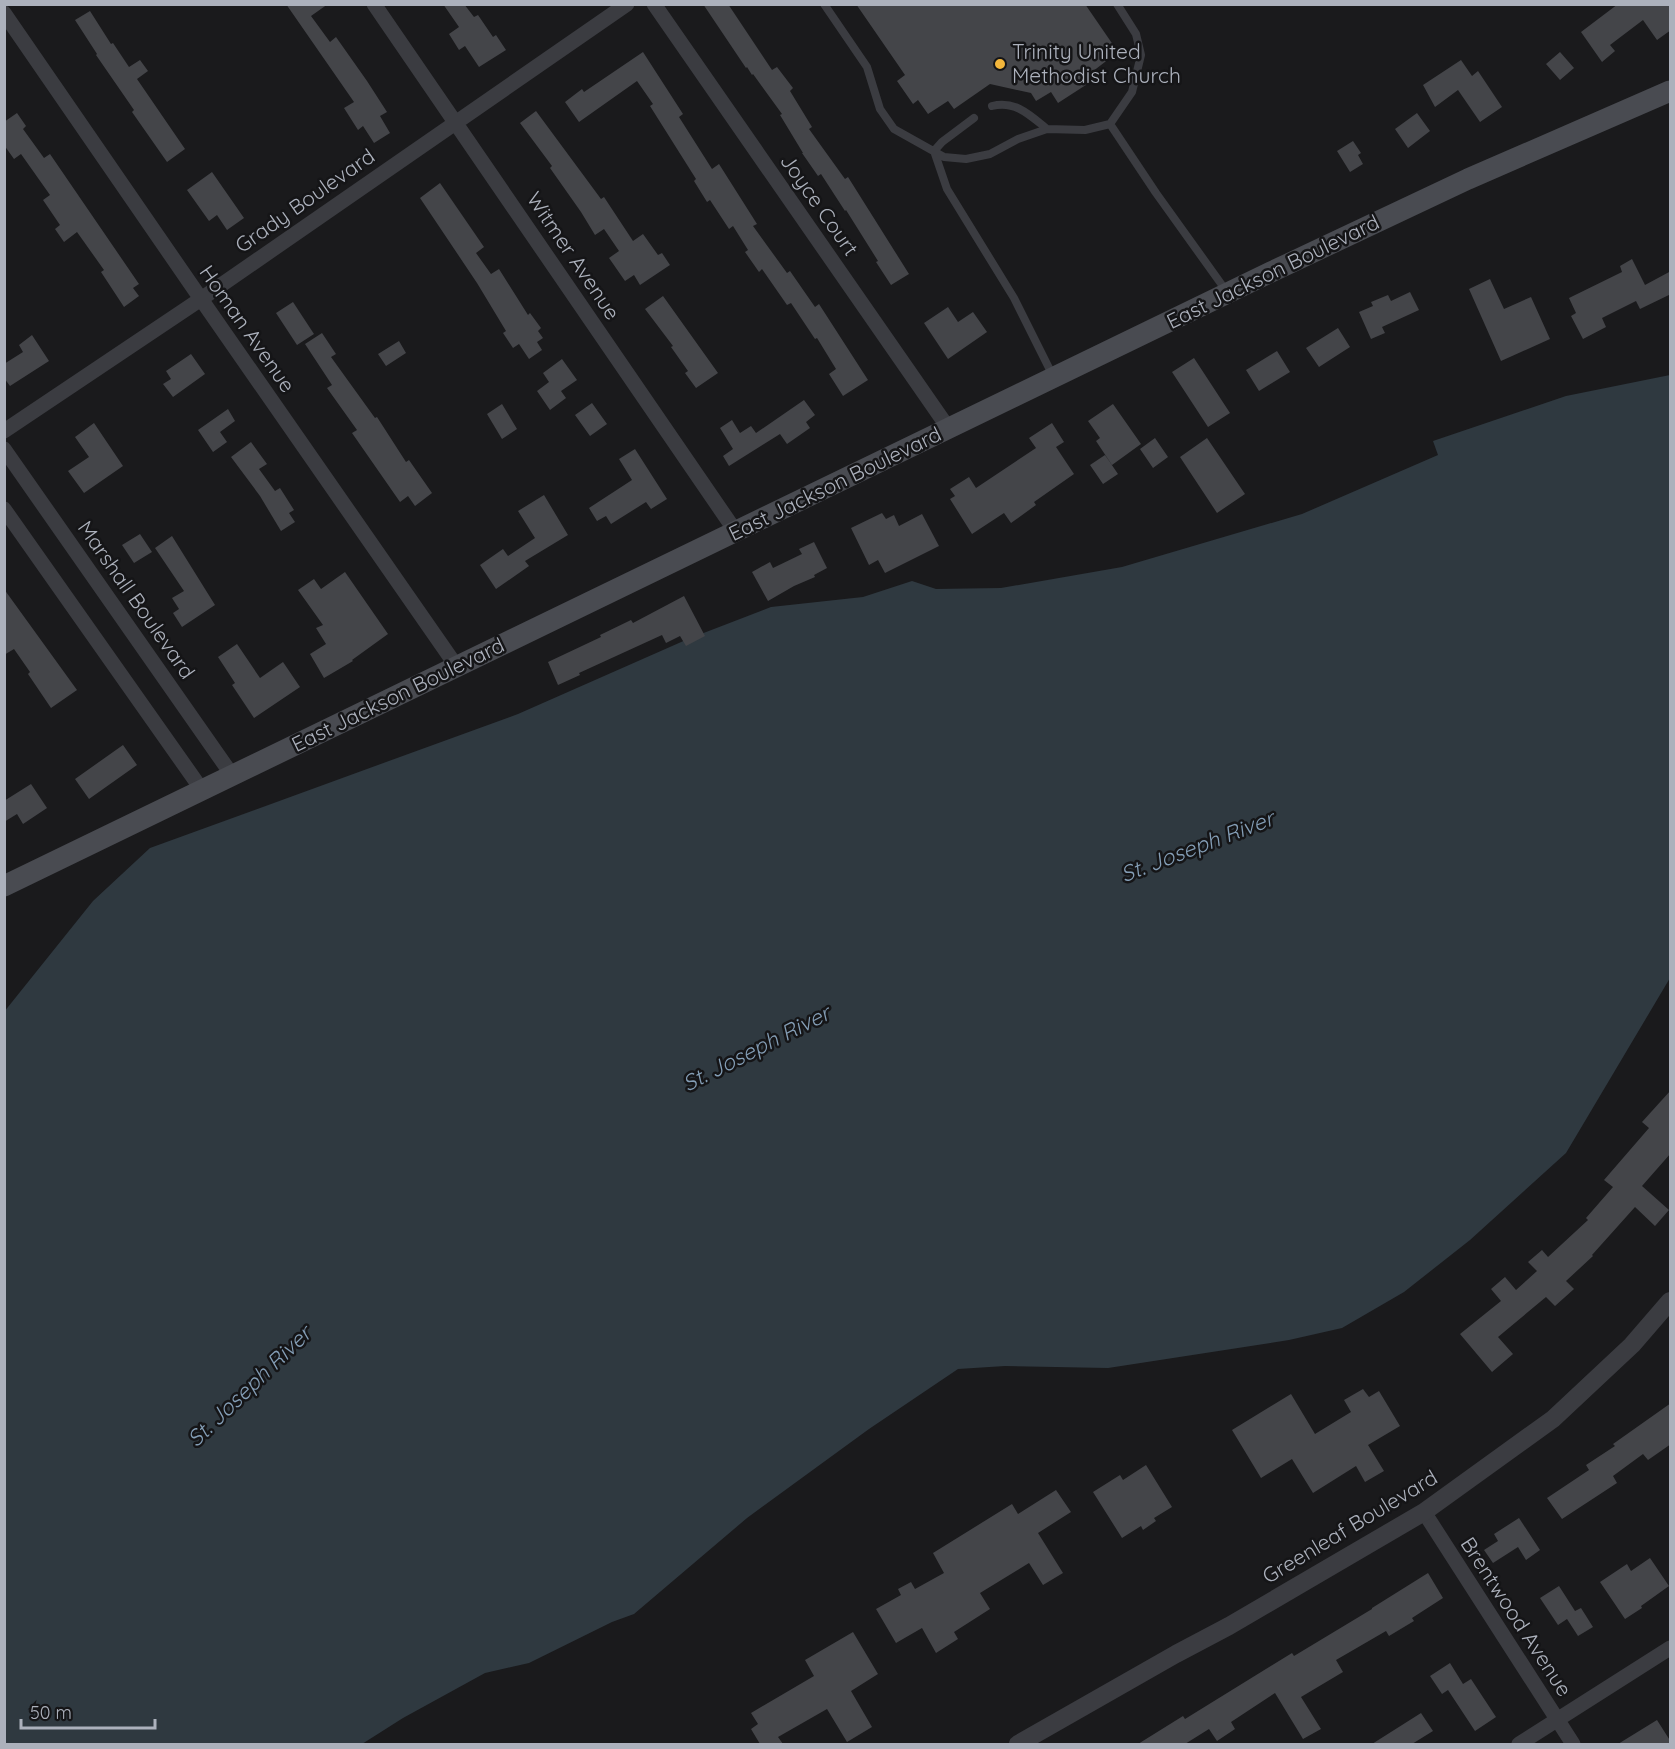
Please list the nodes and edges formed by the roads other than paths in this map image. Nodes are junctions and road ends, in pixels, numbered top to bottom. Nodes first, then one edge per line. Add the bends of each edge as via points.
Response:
1 (374, 4) edge
2 (627, 4) edge
3 (654, 4) edge
4 (824, 4) edge
5 (1117, 4) edge
6 (4, 13) edge
7 (1671, 91) edge
8 (992, 106) dead end
9 (974, 118) dead end
10 (456, 122) junction
11 (1110, 124) junction
12 (1047, 129) junction
13 (934, 151) junction
14 (1227, 294) junction
15 (201, 299) junction
16 (1054, 378) junction
17 (949, 429) junction
18 (4, 431) edge
19 (4, 449) edge
20 (4, 508) edge
21 (736, 532) junction
22 (457, 667) junction
23 (232, 775) junction
24 (202, 790) junction
25 (4, 886) edge
26 (1671, 1301) edge
27 (1424, 1512) junction
28 (1671, 1648) edge
29 (1557, 1720) junction
30 (1018, 1744) edge
31 (1519, 1744) edge
32 (1573, 1744) edge

1 - 10 street, Witmer Avenue
2 - 10 street, Grady Boulevard
3 - 17 street, Joyce Court
4 - 13 lane via 867,67 880,109 894,129
5 - 11 lane via 1136,34 1140,55 1132,92
6 - 15 street, Homan Avenue
7 - 14 main road, East Jackson Boulevard via 1468,179
8 - 12 lane via 1012,105
9 - 13 lane
10 - 15 street, Grady Boulevard
10 - 21 street, Witmer Avenue
11 - 12 lane via 1085,130
11 - 14 lane
12 - 13 lane via 990,154 966,159 944,157
13 - 16 lane via 947,189 1014,298
14 - 16 main road, East Jackson Boulevard
15 - 18 street, Grady Boulevard
15 - 22 street, Homan Avenue
16 - 17 main road, East Jackson Boulevard
17 - 21 main road, East Jackson Boulevard
19 - 23 street, Marshall Boulevard
20 - 24 street
21 - 22 main road, East Jackson Boulevard
22 - 23 main road, East Jackson Boulevard
23 - 24 main road, East Jackson Boulevard
24 - 25 main road, East Jackson Boulevard
26 - 27 street, Greenleaf Boulevard via 1632,1345 1553,1419
27 - 29 street, Brentwood Avenue
27 - 30 street, Greenleaf Boulevard
28 - 29 street
29 - 31 street
29 - 32 street, Brentwood Avenue

